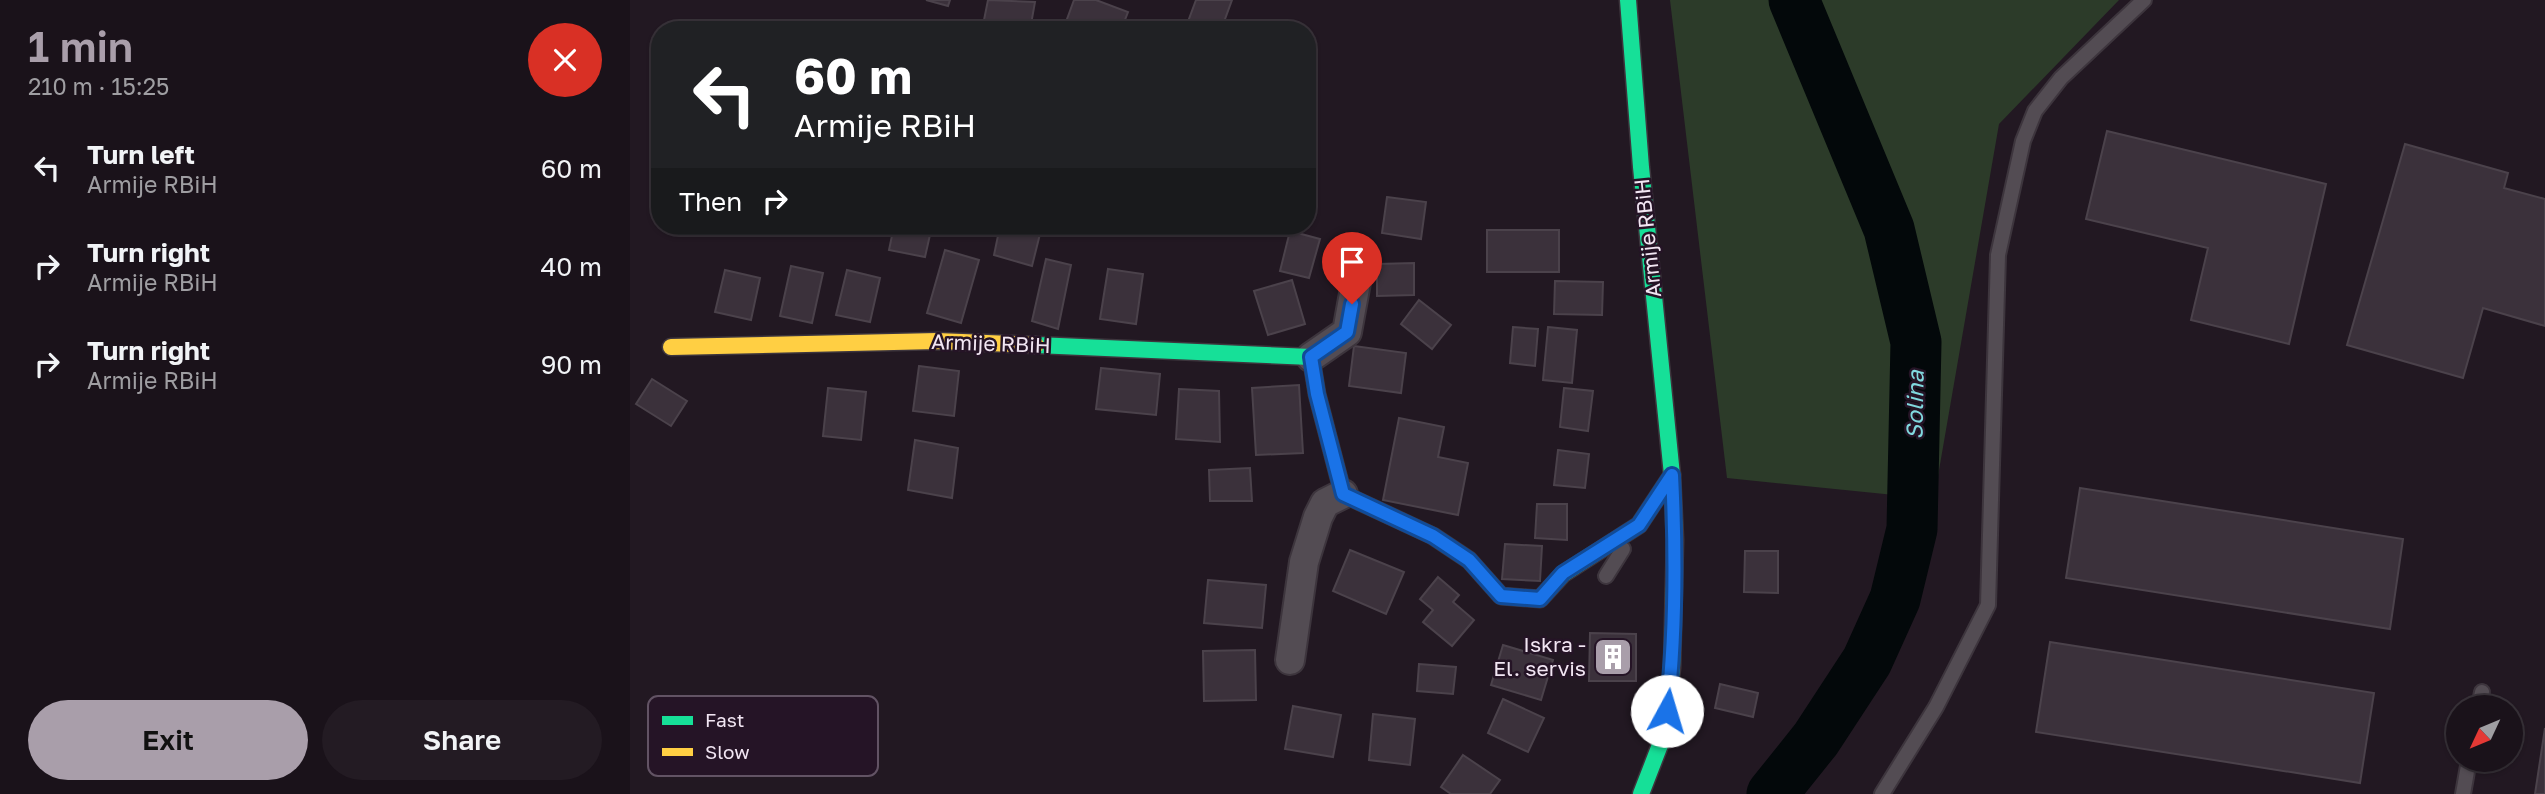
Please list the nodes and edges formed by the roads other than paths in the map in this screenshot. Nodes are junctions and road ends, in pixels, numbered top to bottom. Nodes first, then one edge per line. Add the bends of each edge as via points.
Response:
1 (1628, 0) edge
2 (2144, 0) edge
3 (1357, 277) dead end
4 (671, 347) dead end
5 (1311, 357) junction
6 (1672, 475) junction
7 (1343, 494) junction
8 (1639, 525) junction
9 (1606, 576) dead end
10 (1290, 660) dead end
11 (2467, 772) edge
12 (1641, 794) edge
13 (1882, 794) edge
14 (2463, 794) edge

1 - 6 street, Armije RBiH
2 - 13 lane via 2061,78 2035,111 2024,141 1998,255 1989,605 1936,707
3 - 5 street via 1347,332
4 - 5 street, Armije RBiH via 937,341
5 - 7 street
6 - 8 street
6 - 12 street, Armije RBiH via 1672,668 1665,732
7 - 8 street via 1433,536 1469,560 1501,596 1540,599 1563,573
7 - 10 street via 1325,503 1318,517 1304,562
8 - 9 lane
11 - 14 lane

